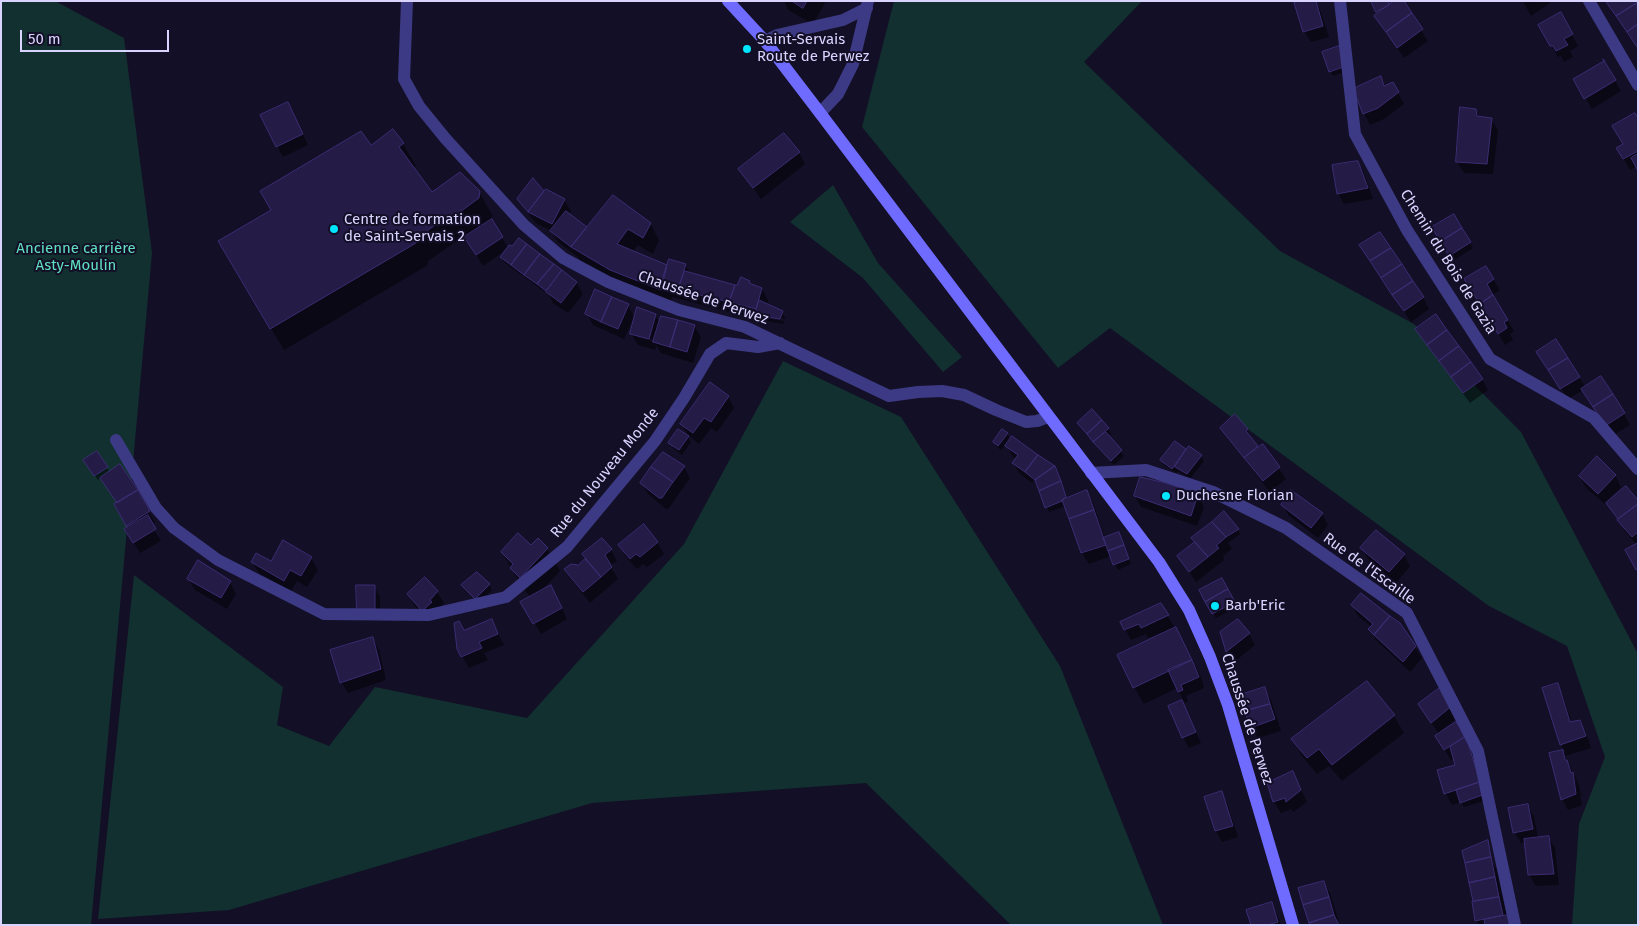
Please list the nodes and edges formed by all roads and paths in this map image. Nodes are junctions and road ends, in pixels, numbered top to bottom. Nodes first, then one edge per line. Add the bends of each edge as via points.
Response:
1 (728, 1) edge
2 (1340, 1) edge
3 (1589, 1) edge
4 (403, 2) edge
5 (868, 4) edge
6 (765, 41) junction
7 (1638, 85) edge
8 (820, 113) junction
9 (780, 343) junction
10 (1048, 417) junction
11 (116, 440) dead end
12 (1638, 469) edge
13 (1090, 472) junction
14 (1293, 925) edge
15 (1515, 925) edge

1 - 6 main road, Chaussée de Perwez
2 - 12 street, Chemin du Bois de Gazia via 1355,134 1418,246 1490,360 1594,418
3 - 7 street
4 - 9 street, Chaussée de Perwez via 404,78 419,106 524,225 563,258 608,282 679,310 745,327
5 - 6 street via 843,20 777,35
5 - 8 street via 854,64 838,94
6 - 8 main road, Chaussée de Perwez
8 - 10 main road, Chaussée de Perwez
9 - 10 street, Chaussée de Perwez via 889,396 942,391 964,395 1026,422
9 - 11 street, Rue du Nouveau Monde via 758,347 726,343 710,354 654,441 567,547 506,597 429,615 324,614 218,560 174,528 156,508
10 - 13 main road, Chaussée de Perwez
13 - 14 main road, Chaussée de Perwez via 1159,562 1193,618 1228,705
13 - 15 street, Rue de l'Escaille via 1146,470 1213,492 1286,528 1407,613 1478,751

